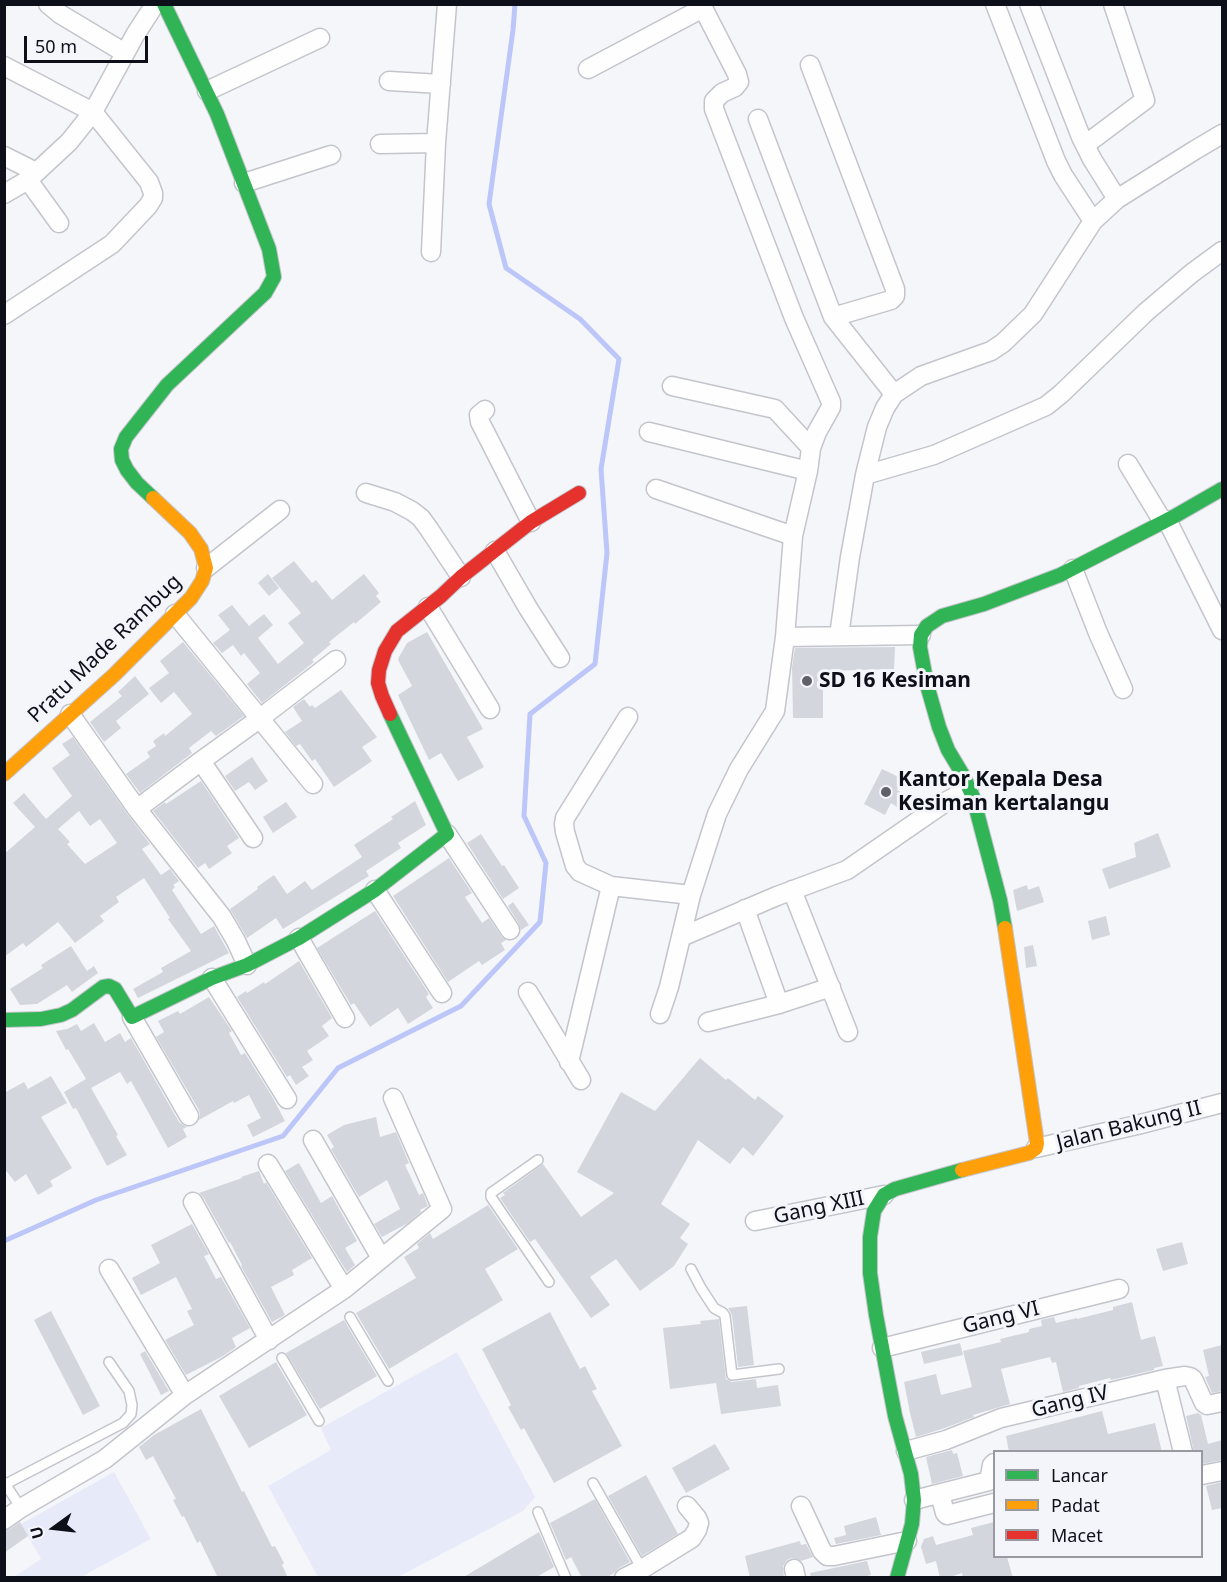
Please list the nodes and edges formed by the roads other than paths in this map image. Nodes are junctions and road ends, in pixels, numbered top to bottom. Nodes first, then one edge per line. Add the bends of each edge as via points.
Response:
1 (48, 4) edge
2 (155, 4) edge
3 (165, 4) edge
4 (447, 4) edge
5 (995, 4) edge
6 (1029, 4) edge
7 (1113, 4) edge
8 (702, 6) edge
9 (320, 38) dead end
10 (124, 53) junction
11 (810, 65) dead end
12 (4, 66) edge
13 (588, 69) dead end
14 (389, 81) dead end
15 (441, 84) junction
16 (207, 91) junction
17 (93, 112) junction
18 (758, 119) dead end
19 (1222, 134) edge
20 (436, 143) junction
21 (380, 144) dead end
22 (1085, 145) junction
23 (331, 155) dead end
24 (4, 156) edge
25 (32, 176) junction
26 (243, 183) junction
27 (4, 194) edge
28 (1117, 199) junction
29 (1093, 221) junction
30 (59, 222) dead end
31 (1222, 250) edge
32 (431, 252) dead end
33 (4, 315) edge
34 (833, 317) junction
35 (672, 386) dead end
36 (894, 394) junction
37 (485, 410) dead end
38 (649, 432) dead end
39 (811, 448) junction
40 (1128, 464) dead end
41 (808, 471) junction
42 (865, 475) junction
43 (656, 489) dead end
44 (1222, 489) edge
45 (366, 493) dead end
46 (579, 493) dead end
47 (280, 510) dead end
48 (1165, 521) junction
49 (531, 522) junction
50 (793, 536) junction
51 (495, 551) junction
52 (206, 568) junction
53 (1072, 569) junction
54 (460, 577) junction
55 (428, 607) junction
56 (175, 614) junction
57 (1222, 630) edge
58 (921, 635) junction
59 (839, 636) junction
60 (785, 637) junction
61 (560, 658) dead end
62 (336, 660) dead end
63 (1123, 689) dead end
64 (490, 710) dead end
65 (70, 714) junction
66 (628, 717) dead end
67 (260, 719) junction
68 (201, 761) junction
69 (4, 774) edge
70 (313, 784) dead end
71 (969, 789) junction
72 (138, 809) junction
73 (447, 834) junction
74 (253, 838) dead end
75 (611, 886) junction
76 (375, 890) junction
77 (792, 890) junction
78 (690, 895) junction
79 (745, 909) junction
80 (510, 930) dead end
81 (681, 937) junction
82 (299, 938) junction
83 (247, 965) junction
84 (212, 978) junction
85 (831, 987) junction
86 (528, 992) dead end
87 (442, 993) dead end
88 (779, 1004) junction
89 (660, 1014) dead end
90 (132, 1017) junction
91 (345, 1018) dead end
92 (4, 1020) edge
93 (708, 1022) dead end
94 (848, 1032) dead end
95 (569, 1062) junction
96 (580, 1080) dead end
97 (393, 1098) dead end
98 (287, 1099) dead end
99 (1222, 1103) edge
100 (189, 1116) dead end
101 (313, 1140) dead end
102 (1036, 1148) junction
103 (538, 1160) dead end
104 (268, 1164) dead end
105 (884, 1194) junction
106 (193, 1202) dead end
107 (755, 1221) dead end
108 (381, 1258) junction
109 (109, 1269) dead end
110 (691, 1269) dead end
111 (549, 1282) dead end
112 (344, 1289) junction
113 (1119, 1289) dead end
114 (350, 1317) dead end
115 (269, 1340) junction
116 (882, 1348) junction
117 (282, 1358) dead end
118 (110, 1362) dead end
119 (779, 1370) dead end
120 (1165, 1379) junction
121 (388, 1381) dead end
122 (185, 1395) junction
123 (1222, 1402) edge
124 (319, 1420) dead end
125 (1183, 1450) edge
126 (906, 1451) junction
127 (993, 1464) edge
128 (1222, 1471) edge
129 (1203, 1475) edge
130 (593, 1483) dead end
131 (5, 1484) edge
132 (992, 1486) edge
133 (940, 1494) junction
134 (914, 1500) junction
135 (993, 1503) edge
136 (687, 1506) dead end
137 (801, 1506) dead end
138 (21, 1508) junction
139 (538, 1512) dead end
140 (4, 1520) edge
141 (907, 1541) junction
142 (642, 1569) junction
143 (566, 1578) edge
144 (624, 1578) edge
145 (897, 1578) edge

1 - 10 street
2 - 10 street
3 - 16 street, Pratu Made Rambug
4 - 15 street
5 - 29 street via 1056,161
6 - 22 street
7 - 22 street via 1144,100
8 - 13 street
8 - 39 street via 739,82 714,101 714,109 794,318 831,402
9 - 16 street
10 - 17 street
11 - 34 street via 895,289 891,300
12 - 17 street
14 - 15 street
15 - 20 street
16 - 26 street, Pratu Made Rambug
17 - 25 street via 69,142
17 - 33 street via 149,182 153,198 112,244
18 - 34 street
19 - 28 street
20 - 21 street
20 - 32 street
22 - 28 street
23 - 26 street
24 - 25 street
25 - 27 street
25 - 30 street
26 - 52 street, Pratu Made Rambug via 269,249 274,277 270,286 167,385 131,431 121,454 137,483 190,533
28 - 29 street
29 - 36 street via 1033,314 1012,335 991,351 921,376
31 - 42 street via 1146,312 1046,405 934,455
34 - 36 street
35 - 39 street via 775,410
36 - 42 street via 877,427
37 - 49 street via 479,415 480,422
38 - 41 street
39 - 41 street
40 - 48 street
41 - 50 street
42 - 59 street
43 - 50 street
44 - 48 street
45 - 54 street via 395,502 421,518
46 - 49 street
47 - 52 street
48 - 53 street
48 - 57 street
49 - 51 street
50 - 60 street
51 - 54 street
51 - 61 street
52 - 56 street, Pratu Made Rambug via 199,588
53 - 58 street via 942,616
53 - 63 street
54 - 55 street
55 - 64 street
55 - 73 street via 397,631 385,651 378,683
56 - 65 street, Pratu Made Rambug
56 - 67 street
58 - 59 street
58 - 71 street via 927,685 939,727
59 - 60 street
60 - 78 street via 775,711 722,805
62 - 67 street
65 - 69 street, Pratu Made Rambug
65 - 72 street
66 - 75 street via 564,824 577,869
67 - 68 street
67 - 70 street
68 - 72 street
68 - 74 street
71 - 77 street via 847,870
71 - 102 street via 987,847 1008,943
72 - 83 street via 222,917
73 - 76 street
73 - 80 street
75 - 78 street
75 - 95 street
76 - 82 street
76 - 87 street
77 - 79 street
77 - 85 street
78 - 81 street
79 - 81 street
79 - 88 street
81 - 89 street
82 - 83 street
82 - 91 street
83 - 84 street
84 - 90 street
84 - 98 street
85 - 88 street
85 - 94 street
86 - 95 street
88 - 93 street
90 - 92 street via 115,989 109,986 62,1015
90 - 100 street
95 - 96 street
97 - 108 street via 442,1209
99 - 102 street, Jalan Bakung II
101 - 108 street
102 - 105 street
103 - 111 lane via 491,1195
104 - 112 street
105 - 107 street, Gang XIII
105 - 116 street via 874,1211 869,1255
106 - 115 street
108 - 112 street
109 - 122 street
110 - 119 lane via 714,1308 725,1316 732,1375
112 - 115 street
113 - 116 street, Gang VI
114 - 121 lane
115 - 122 street
116 - 126 street
117 - 124 lane
118 - 131 lane via 129,1391 132,1405 123,1423
120 - 123 street, Gang IV via 1190,1377 1204,1403
120 - 125 street
120 - 126 street, Gang IV via 1001,1418
122 - 138 street via 105,1459
126 - 134 street
127 - 132 street
128 - 129 street
130 - 142 lane
131 - 138 lane
132 - 133 street
133 - 134 street
133 - 135 street via 947,1515
134 - 141 street
136 - 142 street via 699,1523 692,1538
137 - 141 street via 827,1556
138 - 140 street
139 - 143 lane
141 - 145 street
142 - 144 street

